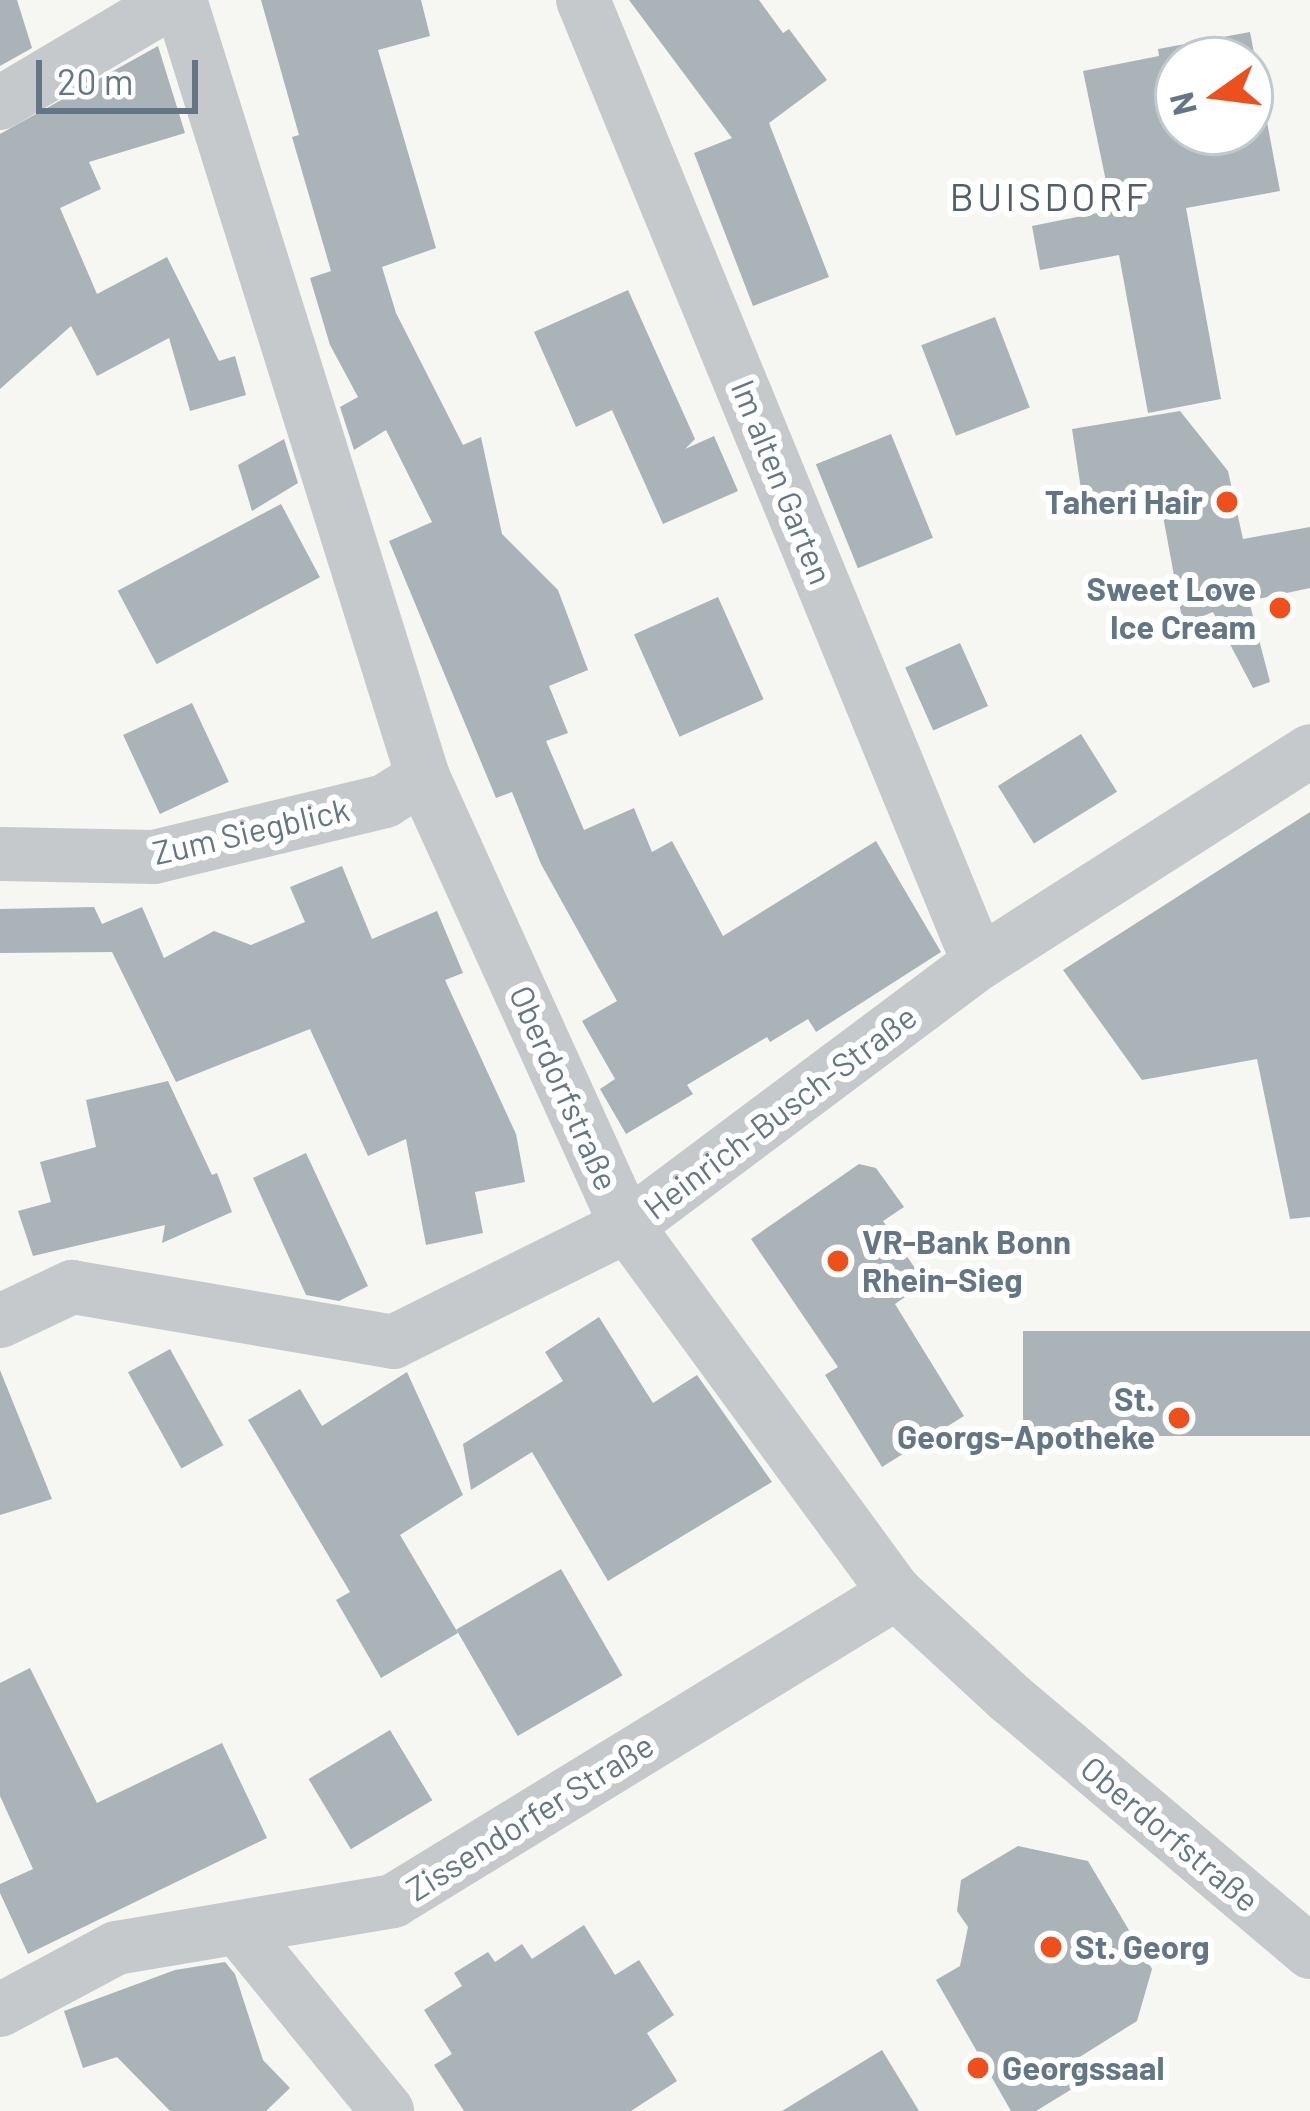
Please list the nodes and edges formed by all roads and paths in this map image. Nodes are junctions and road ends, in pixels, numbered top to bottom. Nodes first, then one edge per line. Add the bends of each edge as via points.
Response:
1 (177, 0) edge
2 (584, 0) edge
3 (0, 103) edge
4 (1310, 751) edge
5 (423, 777) junction
6 (0, 854) edge
7 (980, 963) junction
8 (627, 1226) junction
9 (0, 1321) edge
10 (896, 1593) junction
11 (238, 1928) junction
12 (1310, 1952) edge
13 (0, 2010) edge
14 (387, 2111) edge

1 - 3 street
1 - 5 street, Oberdorfstraße
2 - 7 street, Im alten Garten
4 - 7 street, Heinrich-Busch-Straße
5 - 6 street, Zum Siegblick via 385,801 154,857
5 - 8 street, Oberdorfstraße
7 - 8 street, Heinrich-Busch-Straße
8 - 9 street, Heinrich-Busch-Straße via 393,1342 72,1287
8 - 10 street, Oberdorfstraße
10 - 11 street, Zissendorfer Straße via 392,1901
10 - 12 street, Oberdorfstraße
11 - 13 street, Zissendorfer Straße via 116,1948
11 - 14 street

